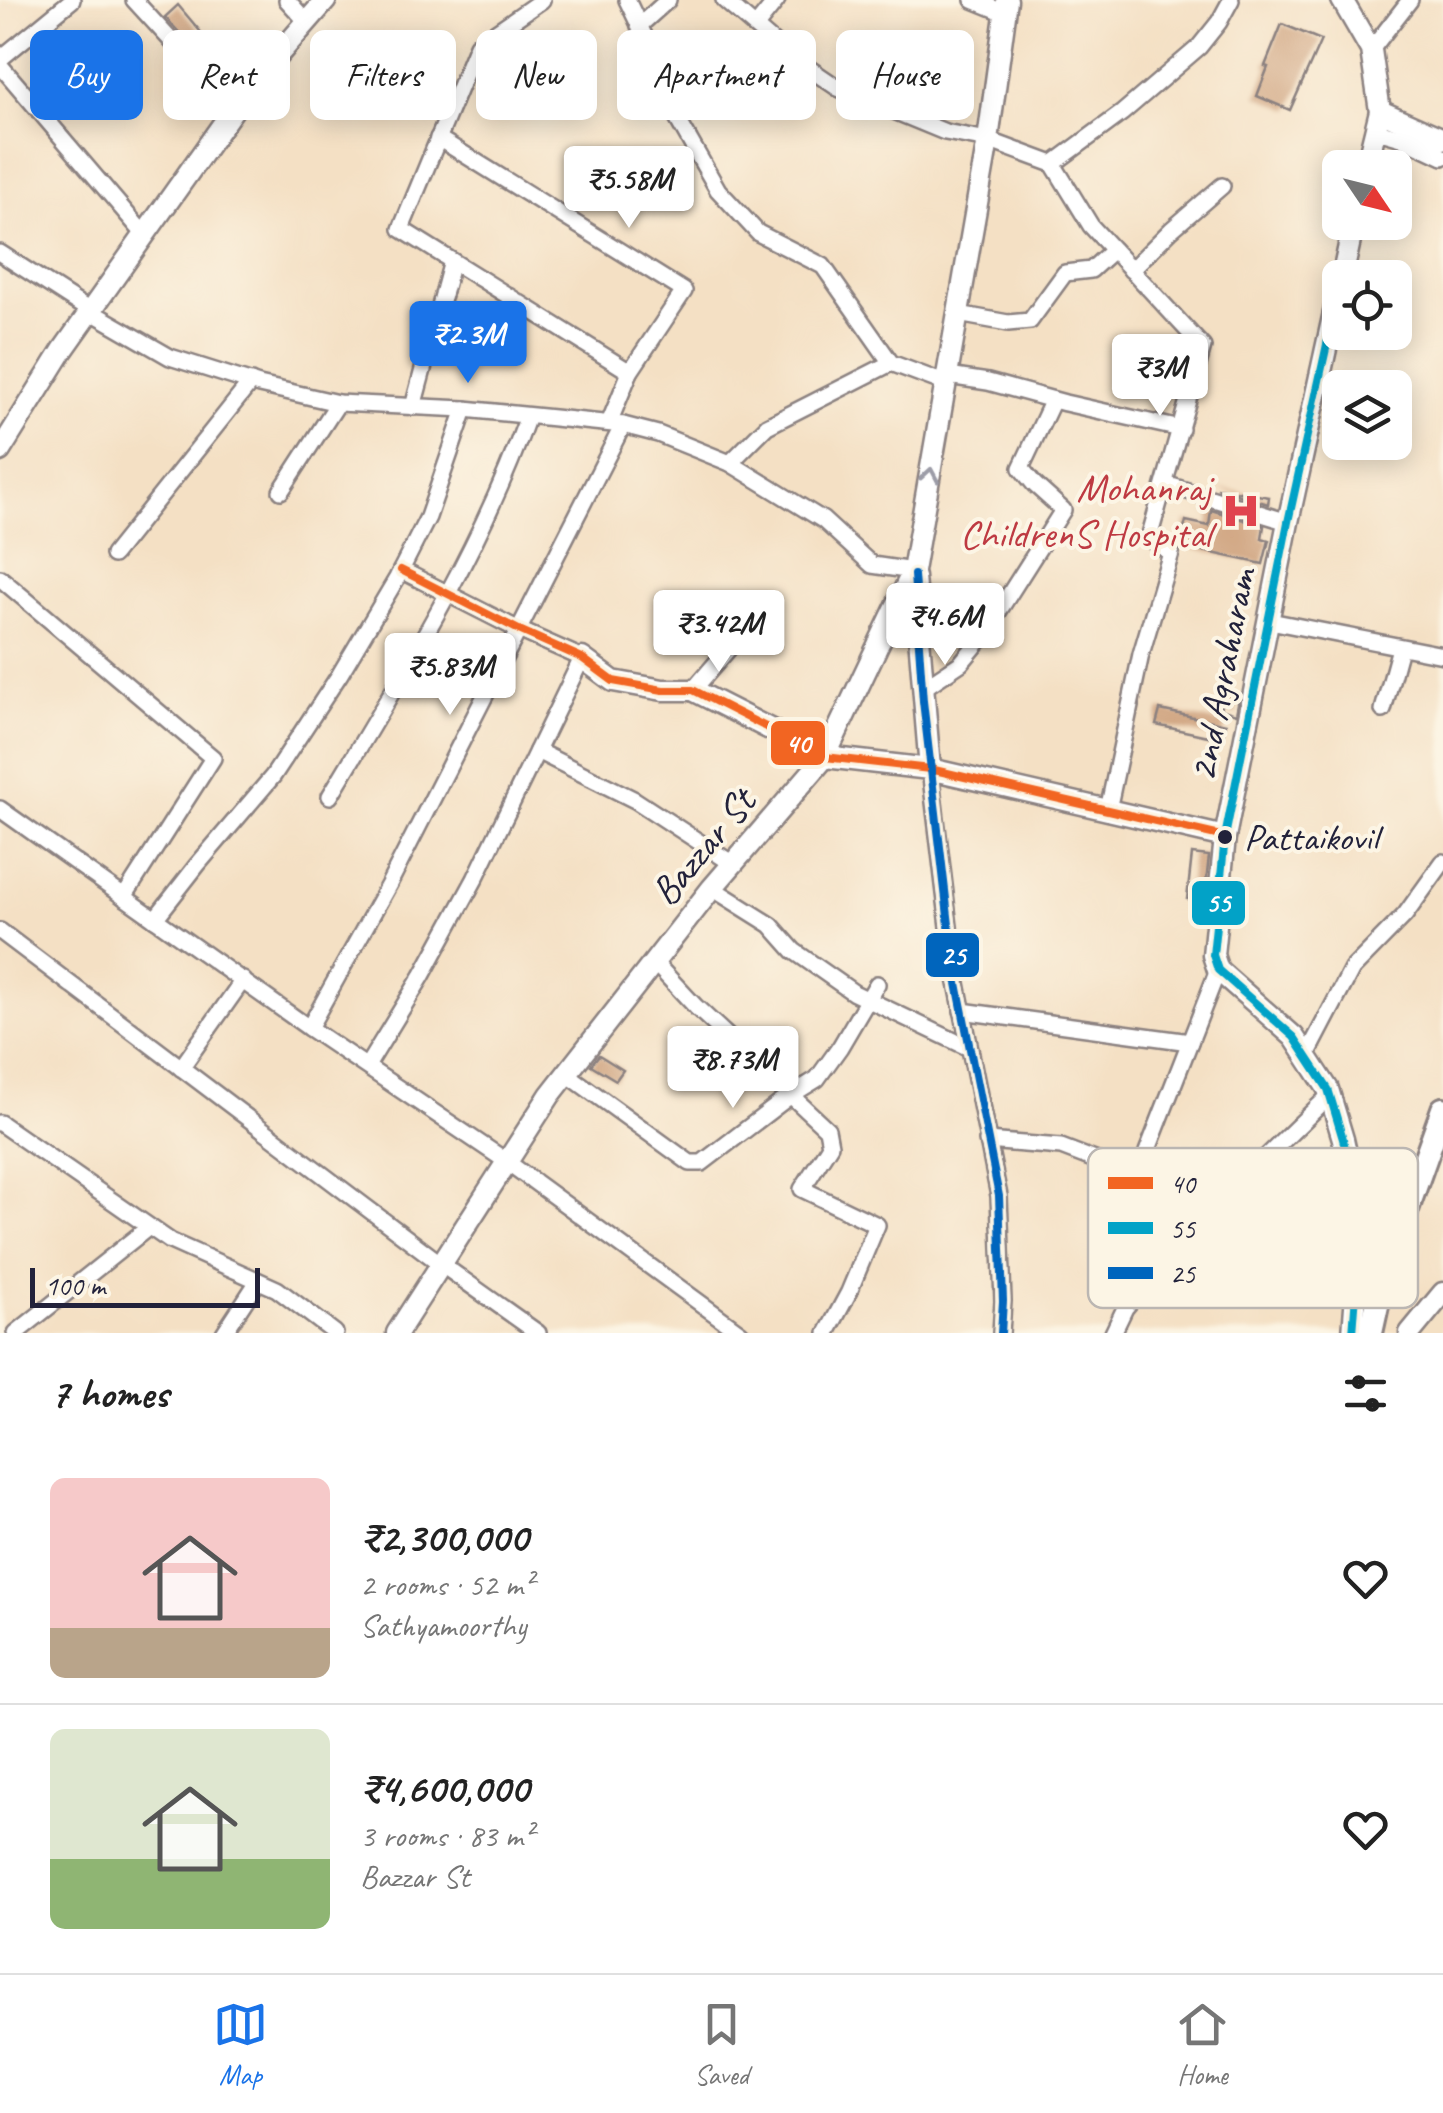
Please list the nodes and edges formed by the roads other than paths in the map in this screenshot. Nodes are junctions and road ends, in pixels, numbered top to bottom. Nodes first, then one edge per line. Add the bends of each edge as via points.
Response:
1 (72, 0) edge
2 (134, 0) edge
3 (287, 0) edge
4 (326, 0) edge
5 (542, 0) edge
6 (627, 0) edge
7 (668, 0) edge
8 (724, 0) edge
9 (777, 0) edge
10 (973, 0) edge
11 (1231, 0) edge
12 (1342, 0) edge
13 (1410, 0) edge
14 (1006, 6) edge
15 (307, 22) junction
16 (639, 26) junction
17 (756, 26) junction
18 (163, 32) edge
19 (290, 42) edge
20 (1370, 50) junction
21 (0, 62) edge
22 (226, 120) edge
23 (1377, 121) junction
24 (438, 138) junction
25 (1443, 139) edge
26 (988, 140) junction
27 (1370, 150) edge
28 (1443, 157) edge
29 (1053, 164) junction
30 (1222, 186) dead end
31 (144, 234) junction
32 (1112, 250) junction
33 (0, 253) edge
34 (452, 261) junction
35 (1131, 270) junction
36 (90, 311) junction
37 (958, 314) junction
38 (1326, 350) edge
39 (891, 363) junction
40 (630, 372) junction
41 (947, 380) junction
42 (251, 382) junction
43 (1053, 400) junction
44 (338, 403) junction
45 (413, 406) junction
46 (465, 409) junction
47 (528, 416) junction
48 (616, 424) junction
49 (1180, 429) junction
50 (2, 443) edge
51 (730, 463) junction
52 (1165, 484) junction
53 (280, 491) dead end
54 (1288, 522) junction
55 (112, 555) dead end
56 (401, 570) junction
57 (913, 571) junction
58 (0, 578) edge
59 (446, 593) junction
60 (1270, 621) junction
61 (519, 630) junction
62 (737, 639) dead end
63 (1400, 648) junction
64 (1443, 655) edge
65 (582, 658) junction
66 (922, 688) junction
67 (693, 690) junction
68 (1383, 710) dead end
69 (537, 751) junction
70 (825, 757) junction
71 (930, 769) junction
72 (330, 796) dead end
73 (0, 809) edge
74 (1108, 810) junction
75 (1225, 837) junction
76 (1443, 862) edge
77 (733, 864) junction
78 (712, 888) junction
79 (124, 897) junction
80 (155, 920) junction
81 (0, 931) edge
82 (654, 962) junction
83 (1218, 970) junction
84 (244, 980) junction
85 (877, 984) dead end
86 (868, 1000) junction
87 (962, 1011) junction
88 (309, 1028) junction
89 (1190, 1042) junction
90 (969, 1048) junction
91 (1307, 1055) junction
92 (367, 1066) junction
93 (181, 1068) junction
94 (566, 1074) junction
95 (1443, 1090) edge
96 (790, 1095) junction
97 (1330, 1095) junction
98 (1443, 1109) edge
99 (0, 1123) edge
100 (987, 1141) junction
101 (1149, 1148) edge
102 (1276, 1148) edge
103 (1346, 1148) edge
104 (1088, 1157) edge
105 (1418, 1158) edge
106 (506, 1161) junction
107 (1418, 1179) edge
108 (148, 1227) junction
109 (441, 1264) junction
110 (258, 1281) junction
111 (1443, 1293) edge
112 (1124, 1308) edge
113 (1355, 1308) edge
114 (1377, 1308) edge
115 (16, 1333) edge
116 (224, 1333) edge
117 (335, 1333) edge
118 (397, 1333) edge
119 (538, 1333) edge
120 (741, 1333) edge
121 (827, 1333) edge
122 (1001, 1333) edge
123 (1113, 1333) edge
124 (1353, 1333) edge
125 (1371, 1333) edge
126 (1410, 1333) edge

1 - 21 street
2 - 18 street
3 - 15 street
4 - 15 main road
5 - 24 street via 477,44
6 - 16 street
7 - 16 street
8 - 17 street
9 - 17 street
10 - 14 street
11 - 29 street via 1199,47
12 - 20 main road
13 - 20 street
14 - 26 main road, Bazzar St
15 - 19 main road
16 - 39 street via 670,106 718,190 758,233 823,266
17 - 26 street via 838,88 946,132
20 - 23 main road
21 - 31 street
22 - 31 main road
23 - 25 main road
23 - 27 main road
23 - 28 street
24 - 34 street via 401,229
24 - 40 street via 684,291
26 - 29 street
26 - 37 main road, Bazzar St
29 - 32 street
30 - 35 street
31 - 36 main road
32 - 35 street
32 - 37 street via 1091,270 1065,273 1030,320 1008,324
33 - 36 street
34 - 40 street
34 - 45 street
35 - 49 street via 1203,346
36 - 42 street via 170,356
36 - 50 main road
37 - 41 main road, Bazzar St
38 - 54 main road, 2nd Agraharam
39 - 41 street
39 - 51 street via 767,426
40 - 48 street
41 - 43 street via 988,382
57 -> 41 main road, Bazzar St
42 - 44 street
42 - 55 street
43 - 49 street
43 - 66 street via 1021,468 1063,510 961,663
44 - 45 street
44 - 53 street
45 - 46 street
46 - 47 street
46 - 56 street via 428,517
47 - 48 street
47 - 59 street via 488,515
48 - 51 street
48 - 61 street
49 - 52 street
51 - 57 street via 824,520 872,565
52 - 54 street
52 - 74 street via 1149,538 1171,553 1141,654
54 - 60 main road, 2nd Agraharam
56 - 59 street
56 - 80 street via 272,776
57 - 66 main road
57 - 70 main road, Bazzar St
58 - 79 street via 213,758
59 - 61 street
59 - 72 street
60 - 63 street
60 - 75 main road, 2nd Agraharam
61 - 65 street
61 - 88 street
62 - 67 street
63 - 64 street
63 - 68 street
65 - 67 main road via 613,681
65 - 69 street
66 - 71 main road
67 - 70 main road
69 - 77 street via 635,800
69 - 92 street via 422,976
70 - 71 main road
70 - 77 main road, Bazzar St
71 - 74 main road
71 - 87 street
73 - 79 street
74 - 75 main road
75 - 83 main road, 2nd Agraharam via 1213,955
76 - 91 street via 1405,916 1352,969
77 - 78 main road, Bazzar St
78 - 82 main road, Bazzar St
78 - 86 street
79 - 80 street
80 - 84 street
81 - 93 street
82 - 94 main road, Bazzar St
82 - 96 street
83 - 89 street
83 - 91 main road
84 - 88 street
84 - 93 street
85 - 86 street
86 - 90 street
86 - 96 street via 818,1079
87 - 89 street
87 - 90 street
88 - 92 street
89 - 101 street
90 - 100 street
91 - 97 main road
92 - 106 street
93 - 109 street
94 - 96 street via 690,1163 702,1163
94 - 106 main road, Bazzar St
95 - 105 street
96 - 121 street via 826,1129 830,1144 802,1189 876,1225
97 - 102 street
97 - 103 main road
98 - 107 main road
99 - 108 street
100 - 104 street via 1061,1147
100 - 122 street via 998,1196
106 - 109 main road, Bazzar St
106 - 120 street
108 - 110 street
108 - 115 street
109 - 118 main road, Bazzar St
109 - 119 street
110 - 116 street
110 - 117 street
111 - 126 main road
112 - 123 street
113 - 124 main road
114 - 125 main road

